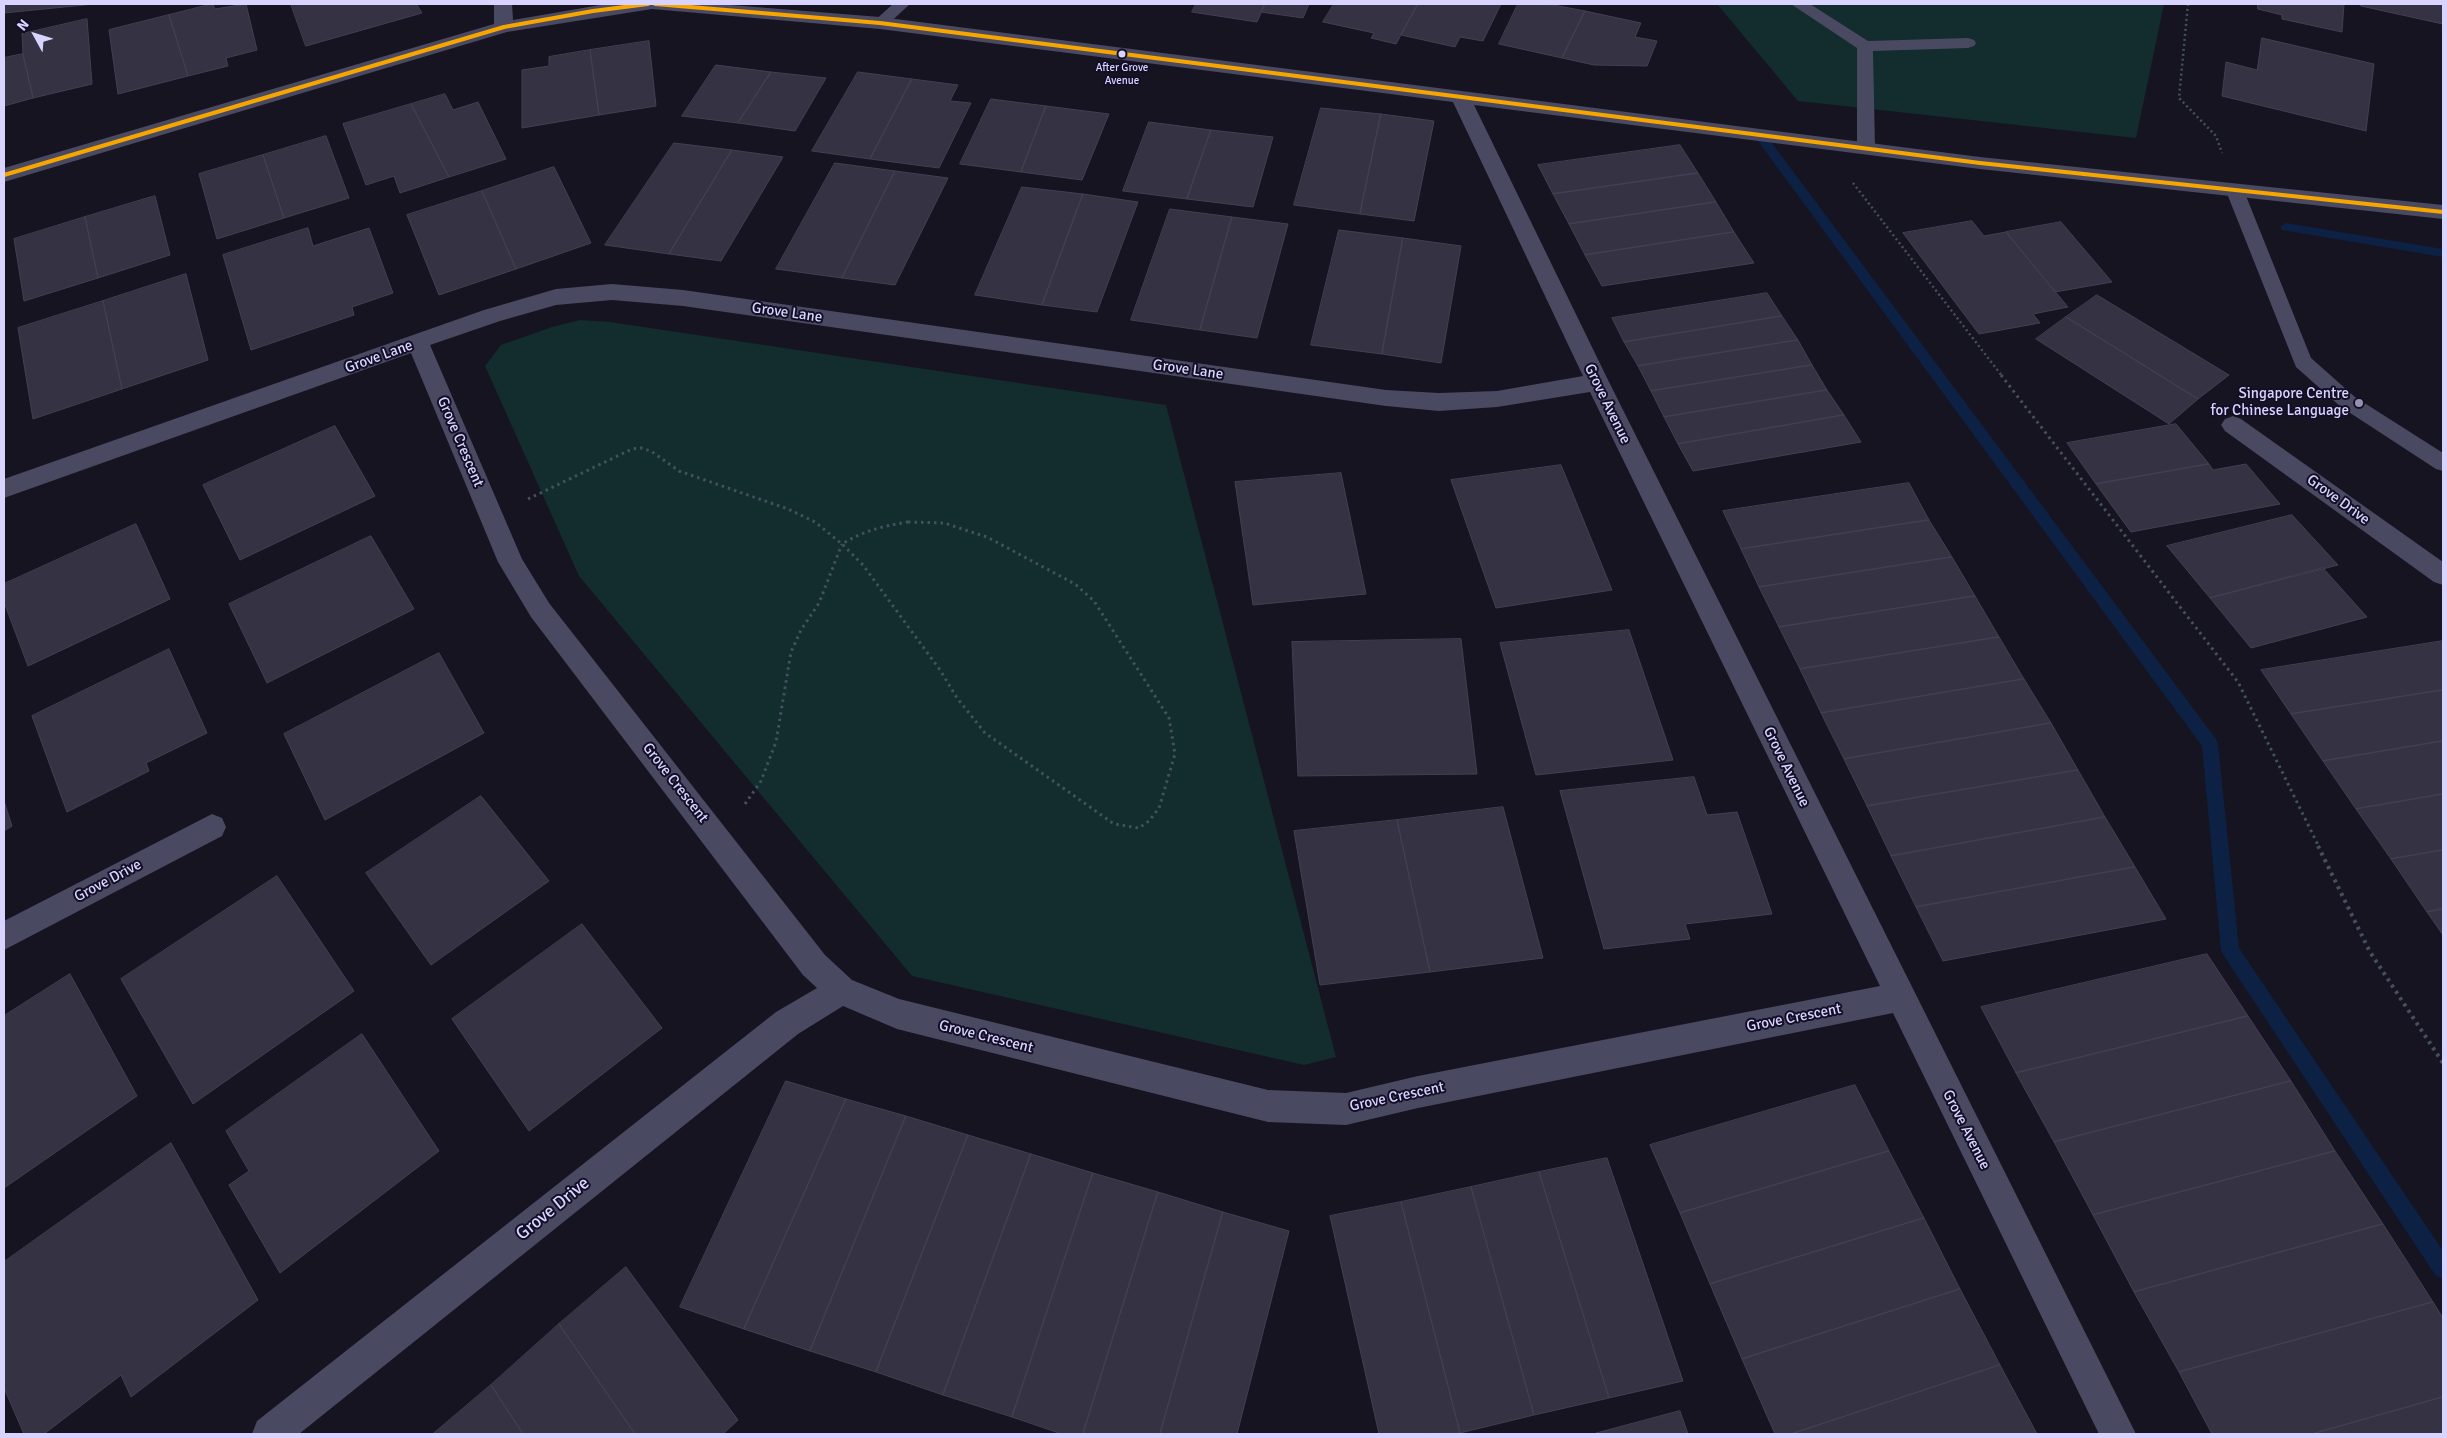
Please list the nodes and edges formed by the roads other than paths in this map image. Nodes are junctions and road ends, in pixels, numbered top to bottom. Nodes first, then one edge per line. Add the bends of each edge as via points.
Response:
1 (503, 4) edge
2 (648, 4) edge
3 (655, 4) edge
4 (902, 4) edge
5 (1799, 4) edge
6 (880, 23) junction
7 (504, 27) junction
8 (1968, 43) dead end
9 (1865, 46) junction
10 (1460, 98) junction
11 (1866, 148) junction
12 (4, 175) edge
13 (2235, 191) junction
14 (2443, 212) edge
15 (418, 343) junction
16 (1597, 382) junction
17 (2233, 424) dead end
18 (2443, 463) edge
19 (4, 489) edge
20 (2443, 576) edge
21 (212, 827) dead end
22 (4, 936) edge
23 (841, 990) junction
24 (1900, 997) junction
25 (270, 1434) edge
26 (2118, 1434) edge

1 - 7 street
2 - 7 street
3 - 6 street
4 - 6 lane
5 - 9 lane
6 - 10 street
7 - 12 street
8 - 9 lane
9 - 11 lane
10 - 11 street
10 - 16 street, Grove Avenue
11 - 13 street
13 - 14 street
13 - 18 lane via 2304,362 2348,402
15 - 16 street, Grove Lane via 492,315 556,297 612,292 682,298 1386,398 1439,402 1497,399
15 - 19 street, Grove Lane
15 - 23 street, Grove Crescent via 511,562 540,610 814,965
16 - 24 street, Grove Avenue
17 - 20 street, Grove Drive
21 - 22 street, Grove Drive
23 - 24 street, Grove Crescent via 897,1014 1258,1103 1346,1109
23 - 25 street, Grove Drive via 788,1023
24 - 26 street, Grove Avenue

